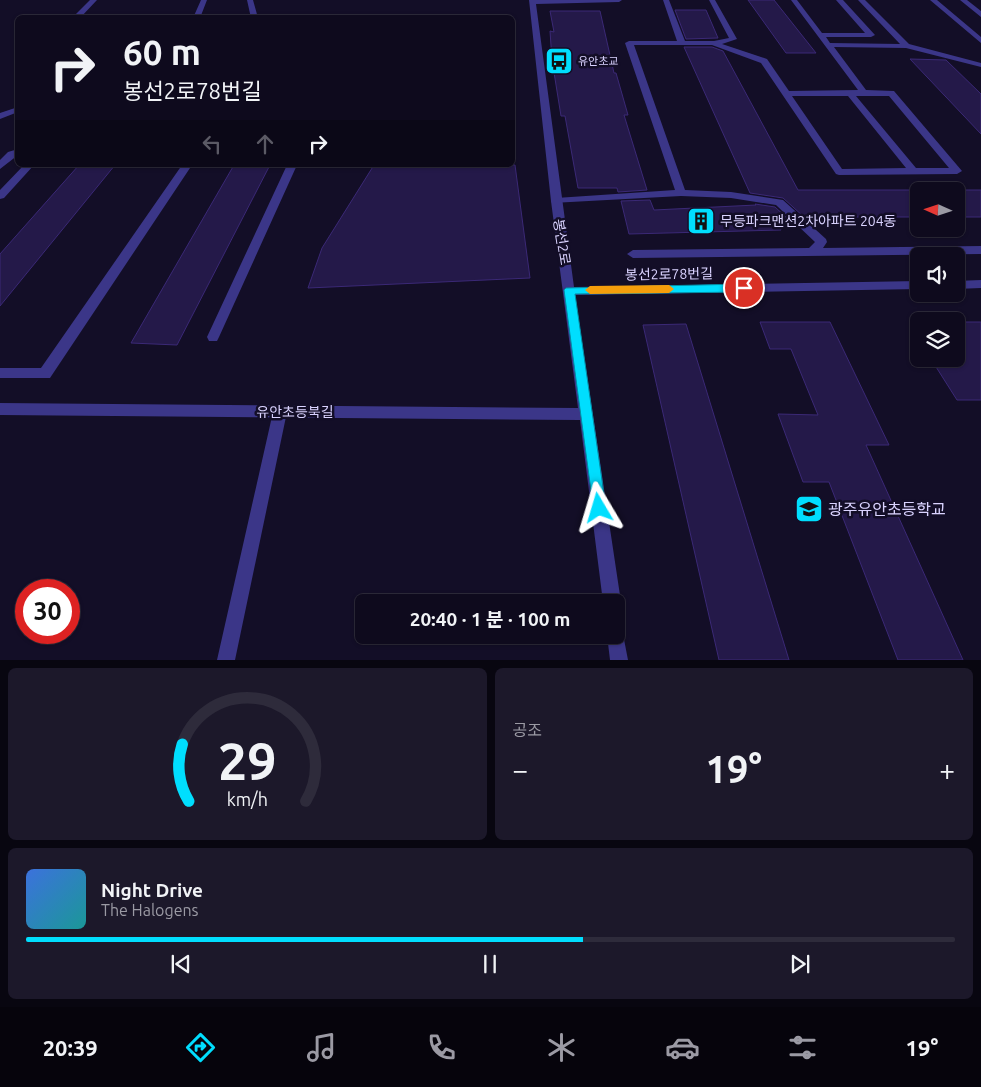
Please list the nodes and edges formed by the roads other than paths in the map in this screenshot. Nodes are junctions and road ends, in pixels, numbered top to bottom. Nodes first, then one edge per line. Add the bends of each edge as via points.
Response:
1 (94, 0) edge
2 (204, 0) edge
3 (250, 0) edge
4 (619, 0) edge
5 (666, 0) edge
6 (712, 0) edge
7 (794, 0) edge
8 (839, 0) edge
9 (861, 0) edge
10 (933, 0) edge
11 (963, 0) edge
12 (532, 1) edge
13 (78, 15) edge
14 (197, 15) edge
15 (254, 15) edge
16 (981, 15) edge
17 (820, 35) junction
18 (981, 41) edge
19 (682, 43) junction
20 (713, 43) junction
21 (828, 45) junction
22 (906, 46) junction
23 (981, 65) edge
24 (850, 93) junction
25 (864, 93) junction
26 (788, 94) junction
27 (15, 110) edge
28 (0, 116) edge
29 (15, 153) edge
30 (0, 166) edge
31 (27, 167) edge
32 (186, 167) edge
33 (291, 167) edge
34 (913, 171) junction
35 (681, 193) junction
36 (0, 196) edge
37 (556, 201) junction
38 (981, 250) edge
39 (812, 252) junction
40 (633, 254) dead end
41 (965, 284) edge
42 (981, 284) edge
43 (910, 285) edge
44 (570, 290) junction
45 (214, 337) dead end
46 (0, 373) edge
47 (1, 411) edge
48 (280, 412) junction
49 (587, 414) junction
50 (611, 594) edge
51 (617, 644) edge
52 (226, 660) edge
53 (619, 660) edge

1 - 13 street
2 - 14 street
3 - 15 street
4 - 12 street
5 - 19 street
6 - 20 street via 733,39
7 - 17 street
8 - 17 street via 871,35
9 - 22 street
10 - 18 street
11 - 16 street
12 - 37 street, 봉선2로
17 - 21 street
19 - 20 street
19 - 35 street via 629,43
20 - 26 street via 764,61
21 - 22 street
21 - 25 street
22 - 23 street
24 - 25 street
24 - 26 street
24 - 34 street
25 - 34 street via 891,92 957,171
26 - 34 street via 839,172
27 - 28 street
29 - 30 street
31 - 36 street
32 - 46 street via 45,374
33 - 45 street
35 - 37 street
35 - 39 street via 779,202 822,242
37 - 44 street, 봉선2로
38 - 39 street
39 - 40 street
41 - 42 street
43 - 44 street, 봉선2로78번길
44 - 49 street, 봉선2로
47 - 48 street, 유안초등북길
48 - 49 street, 유안초등북길
48 - 52 street
49 - 50 street, 봉선2로
51 - 53 street

